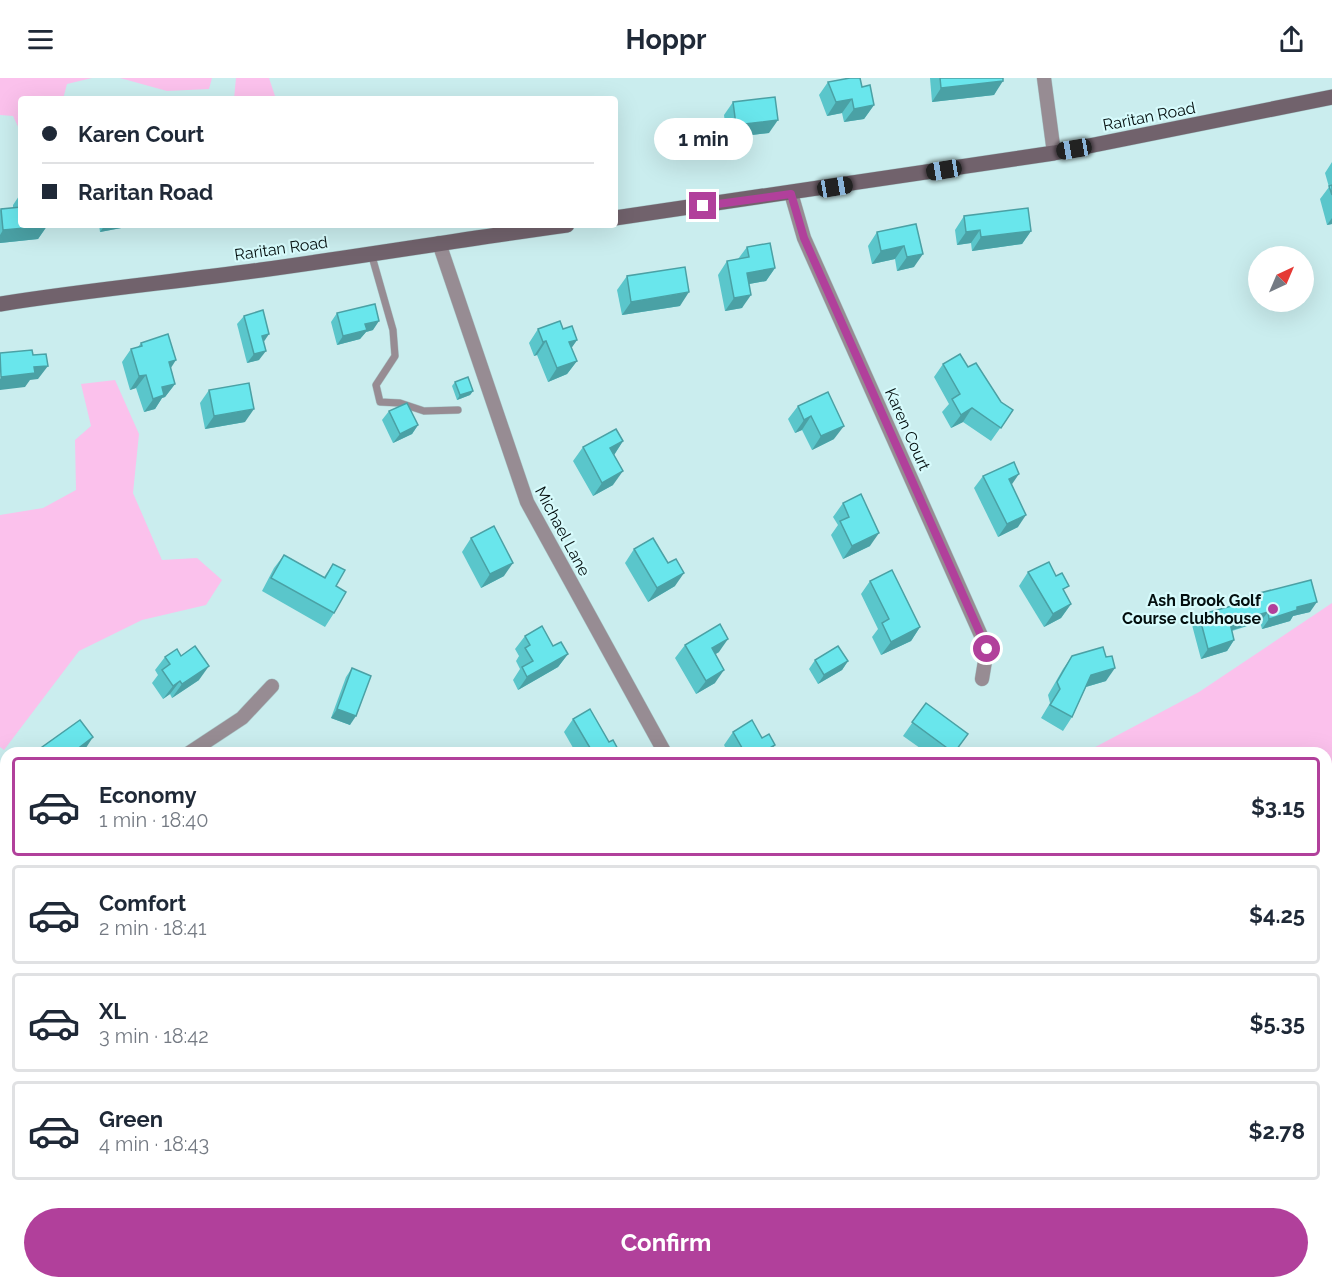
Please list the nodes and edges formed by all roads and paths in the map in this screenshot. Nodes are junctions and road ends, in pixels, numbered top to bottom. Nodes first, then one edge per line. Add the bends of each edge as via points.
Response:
1 (1044, 78) edge
2 (1332, 98) edge
3 (1054, 153) junction
4 (791, 194) junction
5 (618, 218) edge
6 (546, 228) edge
7 (439, 243) junction
8 (371, 253) junction
9 (0, 304) edge
10 (458, 411) dead end
11 (982, 679) dead end
12 (272, 686) dead end
13 (198, 747) edge
14 (661, 747) edge

1 - 3 street
2 - 3 street, Raritan Road
3 - 4 street, Raritan Road
4 - 5 street, Raritan Road
4 - 11 street, Karen Court via 804,238 987,649
6 - 7 street, Raritan Road
7 - 8 street, Raritan Road
7 - 14 street, Michael Lane via 526,502
8 - 9 street, Raritan Road
8 - 10 lane via 393,330 395,356 376,385 380,402 400,403 424,411
12 - 13 street via 242,718

